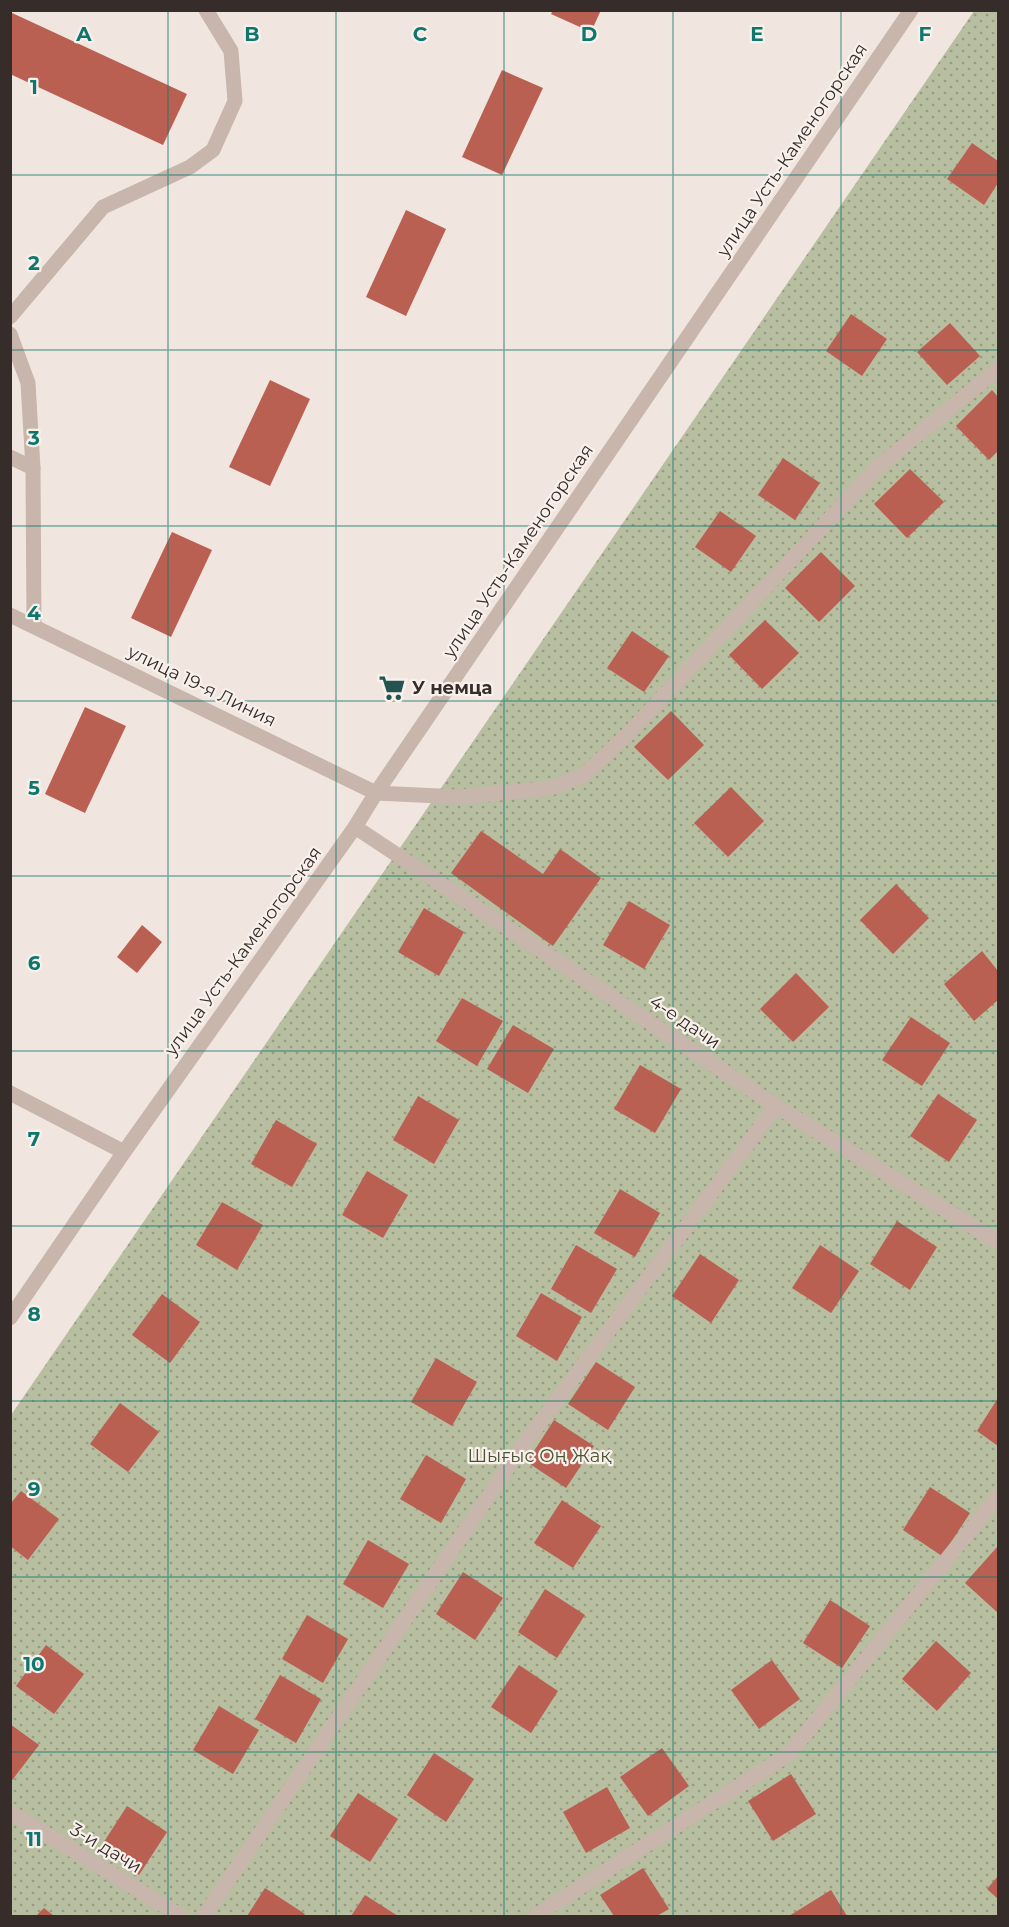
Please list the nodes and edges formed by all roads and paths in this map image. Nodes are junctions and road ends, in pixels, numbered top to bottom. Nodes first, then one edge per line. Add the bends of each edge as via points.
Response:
1 (206, 10) edge
2 (911, 10) edge
3 (10, 317) edge
4 (10, 334) edge
5 (999, 369) edge
6 (10, 457) edge
7 (33, 468) junction
8 (10, 615) edge
9 (34, 626) junction
10 (376, 793) junction
11 (355, 827) junction
12 (10, 1093) edge
13 (776, 1106) junction
14 (124, 1152) junction
15 (999, 1242) edge
16 (10, 1318) edge
17 (999, 1496) edge
18 (10, 1812) edge
19 (181, 1917) edge
20 (204, 1917) edge
21 (535, 1917) edge

1 - 3 street via 231,51 235,101 213,150 190,167 103,207
2 - 10 street, улица Усть-Каменогорская
4 - 7 street via 28,383
5 - 10 street via 878,467 629,733 584,775 551,788 460,797
6 - 7 street
7 - 9 street
8 - 9 street, улица 19-я Линия
9 - 10 street, улица 19-я Линия
10 - 11 street, улица Усть-Каменогорская
11 - 13 street, 4-е дачи
11 - 14 street, улица Усть-Каменогорская
12 - 14 street
13 - 15 street, 4-е дачи
13 - 20 street via 519,1450
14 - 16 street, улица Усть-Каменогорская
17 - 21 street via 789,1754
18 - 19 street, 3-и дачи

